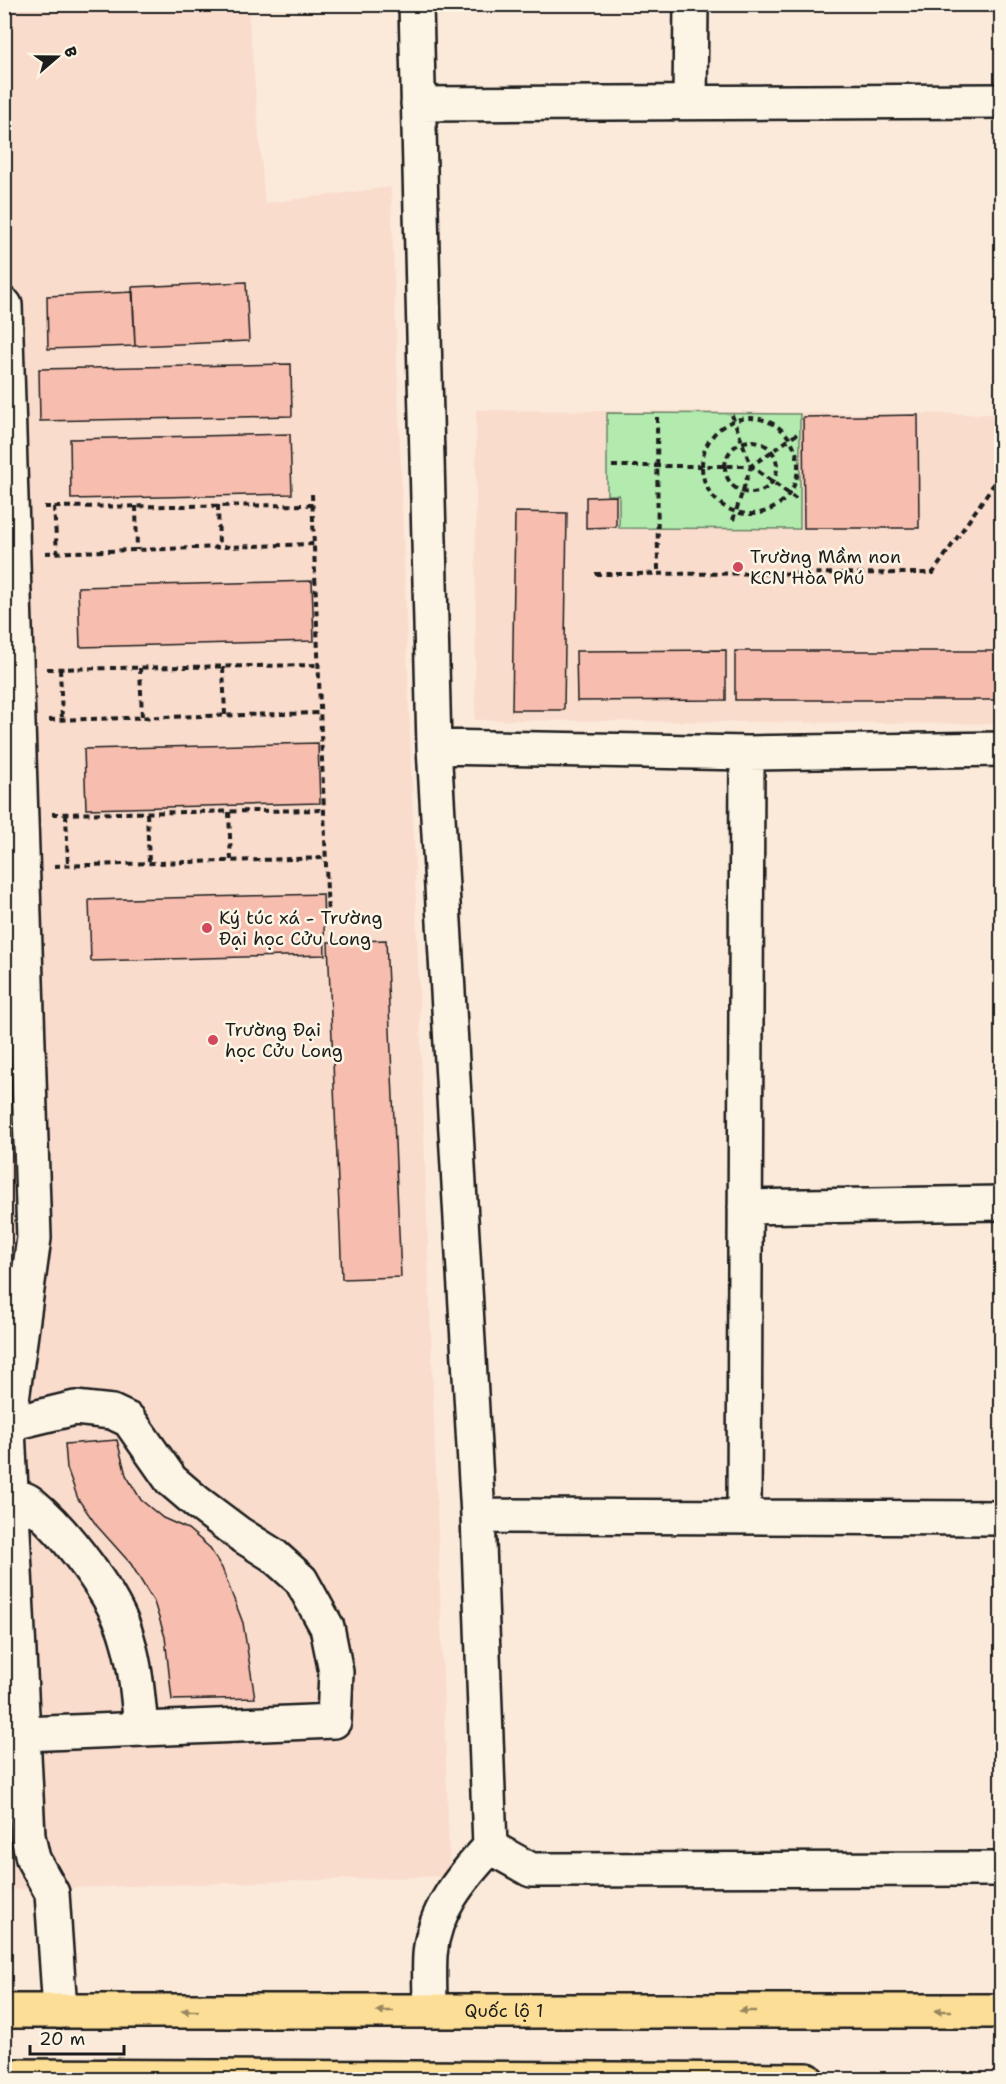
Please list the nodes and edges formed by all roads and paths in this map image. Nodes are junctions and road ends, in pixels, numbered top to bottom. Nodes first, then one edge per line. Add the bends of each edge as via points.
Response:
1 (416, 4) edge
2 (691, 4) edge
3 (1002, 101) edge
4 (690, 102) junction
5 (418, 104) junction
6 (5, 305) edge
7 (732, 415) dead end
8 (657, 417) dead end
9 (734, 421) junction
10 (797, 434) dead end
11 (789, 440) junction
12 (742, 442) junction
13 (772, 452) junction
14 (612, 465) dead end
15 (658, 466) junction
16 (702, 466) junction
17 (725, 466) junction
18 (751, 466) junction
19 (1002, 472) edge
20 (772, 482) junction
21 (742, 492) junction
22 (312, 494) dead end
23 (789, 495) junction
24 (796, 500) dead end
25 (218, 505) junction
26 (313, 505) junction
27 (135, 506) junction
28 (11, 507) junction
29 (54, 507) junction
30 (735, 512) junction
31 (733, 520) dead end
32 (314, 544) junction
33 (219, 547) junction
34 (137, 550) junction
35 (57, 552) junction
36 (13, 554) junction
37 (596, 574) dead end
38 (658, 574) junction
39 (9, 590) edge
40 (319, 665) junction
41 (223, 667) junction
42 (141, 668) junction
43 (60, 669) junction
44 (16, 670) junction
45 (321, 713) junction
46 (225, 715) junction
47 (142, 717) junction
48 (18, 720) junction
49 (63, 720) junction
50 (434, 747) junction
51 (1002, 750) edge
52 (747, 753) junction
53 (324, 810) junction
54 (229, 812) junction
55 (147, 813) junction
56 (66, 814) junction
57 (21, 815) junction
58 (326, 858) junction
59 (231, 861) junction
60 (149, 863) junction
61 (68, 866) junction
62 (22, 867) junction
63 (328, 918) dead end
64 (17, 1109) edge
65 (1002, 1203) edge
66 (745, 1207) junction
67 (12, 1358) edge
68 (9, 1424) junction
69 (11, 1495) junction
70 (478, 1516) junction
71 (744, 1517) junction
72 (1002, 1518) edge
73 (141, 1728) junction
74 (24, 1734) junction
75 (490, 1847) junction
76 (1002, 1869) edge
77 (4, 2011) edge
78 (60, 2011) junction
79 (430, 2011) junction
80 (1002, 2011) edge
81 (4, 2076) edge
82 (807, 2079) edge

1 - 5 street
2 - 4 street
3 - 4 street
4 - 5 street
5 - 50 street
6 - 28 street
7 - 9 path
8 - 15 path
9 - 11 path via 763,420
9 - 12 path
9 - 16 path via 716,431
10 - 11 path
11 - 13 path
11 - 23 path via 798,467
12 - 13 path via 755,441
12 - 17 path via 729,452
12 - 18 path
13 - 18 path
13 - 20 path via 777,465
14 - 15 path
15 - 16 path
15 - 38 path
16 - 17 path
16 - 30 path via 712,497
17 - 18 path
17 - 21 path via 729,481
18 - 20 path
18 - 21 path
19 - 38 path via 933,573
20 - 21 path via 756,493
20 - 23 path
21 - 30 path
22 - 26 path
23 - 24 path
23 - 30 path via 771,510
25 - 26 path
25 - 27 path
25 - 33 path
26 - 32 path
27 - 29 path
27 - 34 path
28 - 29 path
28 - 36 street
29 - 35 path
30 - 31 path
32 - 33 path
32 - 40 path
33 - 34 path
34 - 35 path
35 - 36 path
36 - 39 street
37 - 38 path
39 - 44 street
40 - 41 path
40 - 45 path
41 - 42 path
41 - 46 path
42 - 43 path
42 - 47 path
43 - 44 path
43 - 49 path
44 - 48 street
45 - 46 path
45 - 53 path
46 - 47 path
47 - 49 path
48 - 49 path
48 - 57 street
50 - 52 street
50 - 70 street
51 - 52 street
52 - 66 street
53 - 54 path
53 - 58 path
54 - 55 path
54 - 59 path
55 - 56 path
55 - 60 path
56 - 57 path
56 - 61 path
57 - 62 street
58 - 59 path
58 - 63 path
59 - 60 path
60 - 61 path
61 - 62 path
62 - 64 street
64 - 67 street via 34,1238
65 - 66 street
66 - 71 street
67 - 68 street
68 - 69 street
68 - 73 street via 75,1408 112,1412 129,1420 171,1480 238,1533 273,1555 300,1580 327,1627 336,1672 334,1720
69 - 73 street via 30,1502 51,1522 114,1605 127,1636 137,1679
69 - 74 street
70 - 71 street
70 - 75 street
71 - 72 street
73 - 74 street
74 - 78 street via 28,1836 33,1858 52,1893
75 - 76 street via 531,1870
75 - 79 street via 463,1876 439,1915 430,1953
77 - 78 highway, Quốc lộ 1
79 -> 78 highway, Quốc lộ 1
80 -> 79 highway, Quốc lộ 1
81 - 82 highway

